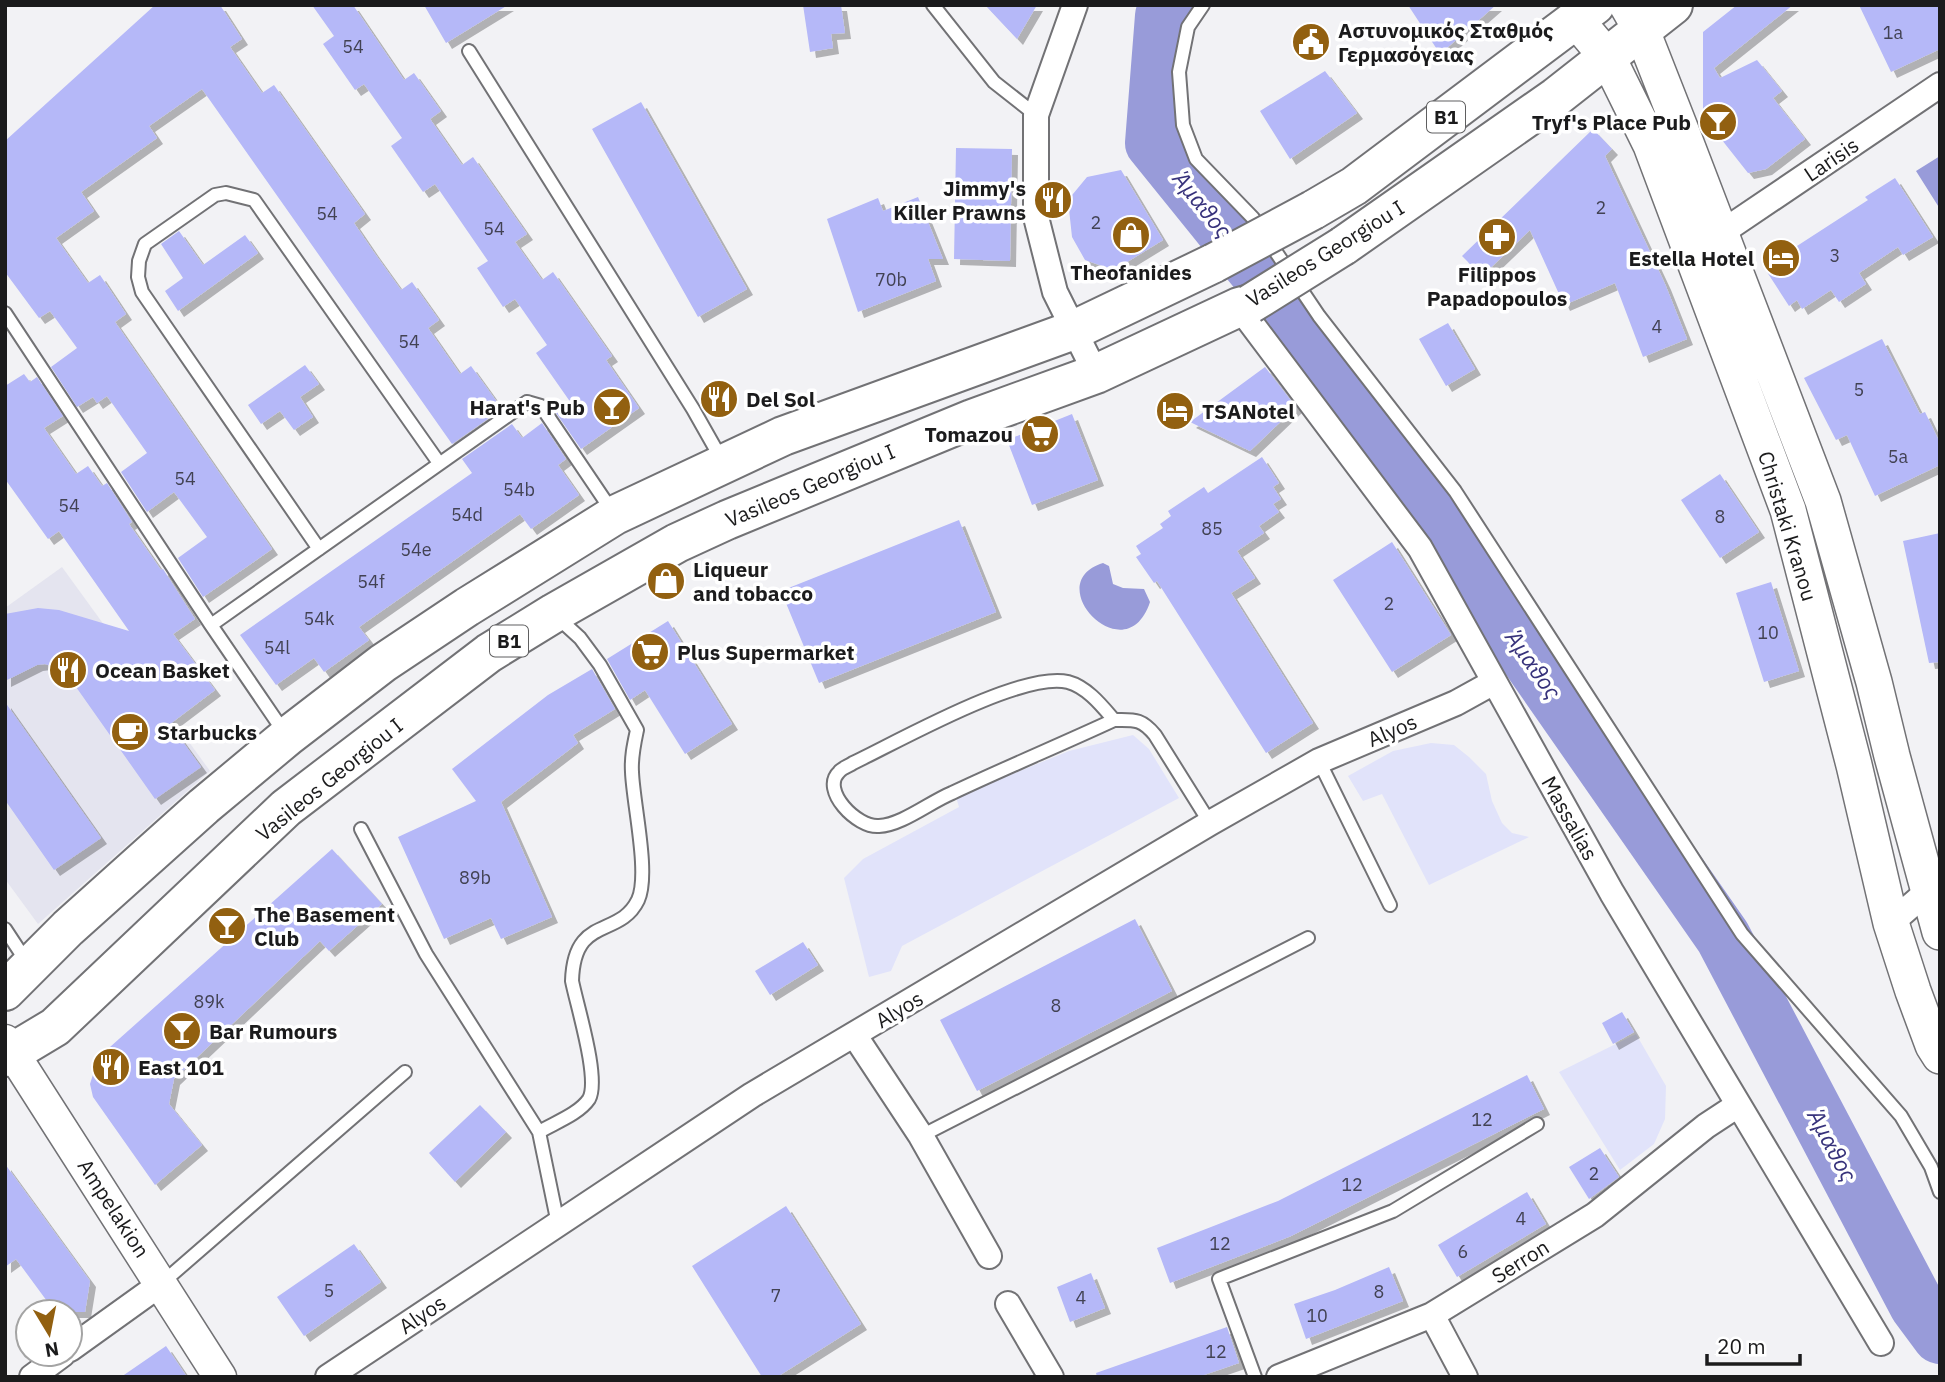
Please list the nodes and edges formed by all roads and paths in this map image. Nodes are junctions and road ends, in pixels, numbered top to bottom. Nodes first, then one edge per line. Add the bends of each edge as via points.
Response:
1 (933, 5) edge
2 (1075, 5) edge
3 (1203, 5) edge
4 (1673, 5) edge
5 (1586, 13) edge
6 (1635, 18) edge
7 (469, 51) dead end
8 (1608, 58) junction
9 (1940, 85) edge
10 (1036, 115) junction
11 (1721, 233) junction
12 (1245, 306) junction
13 (5, 313) edge
14 (1074, 330) junction
15 (1096, 374) junction
16 (439, 463) junction
17 (724, 465) junction
18 (615, 515) junction
19 (319, 549) junction
20 (554, 613) junction
21 (211, 625) junction
22 (1494, 681) junction
23 (1114, 720) junction
24 (288, 736) junction
25 (1319, 761) junction
26 (1210, 823) junction
27 (361, 829) dead end
28 (1934, 889) edge
29 (1390, 905) dead end
30 (1891, 923) junction
31 (5, 929) edge
32 (1940, 932) edge
33 (1308, 938) dead end
34 (17, 978) edge
35 (855, 1036) junction
36 (8, 1050) edge
37 (1940, 1056) edge
38 (405, 1072) dead end
39 (1738, 1105) junction
40 (1537, 1124) dead end
41 (539, 1132) junction
42 (920, 1136) junction
43 (1940, 1192) edge
44 (558, 1224) junction
45 (989, 1256) dead end
46 (162, 1283) junction
47 (1008, 1304) dead end
48 (1432, 1315) junction
49 (84, 1339) edge
50 (1881, 1342) dead end
51 (220, 1377) edge
52 (328, 1377) edge
53 (1051, 1377) edge
54 (1255, 1377) edge
55 (1279, 1377) edge
56 (1465, 1377) edge

1 - 10 lane via 995,82
2 - 10 street
3 - 43 lane via 1188,27 1179,72 1183,125 1196,159 1253,218 1342,348 1455,491 1742,934 1901,1116
4 - 6 main road, Vasileos Georgiou I / B1
5 - 8 main road, Christaki Kranou
5 - 14 main road, Vasileos Georgiou I / B1, bridge via 1354,186 1214,263
6 - 8 main road, Vasileos Georgiou I / B1
6 - 11 main road, Christaki Kranou
7 - 17 lane
8 - 12 main road, Vasileos Georgiou I / B1, bridge via 1343,246
8 - 30 main road, Christaki Kranou via 1651,145 1788,510
9 - 11 street, Larisis
10 - 14 street via 1036,217 1055,292
11 - 28 main road, Christaki Kranou via 1823,500
12 - 15 main road, Vasileos Georgiou I / B1
12 - 22 street, Massalias via 1420,548
13 - 21 lane
14 - 15 street
14 - 17 main road, Vasileos Georgiou I / B1 via 795,431
15 - 20 main road, Vasileos Georgiou I / B1 via 972,419 727,520
16 - 18 lane via 527,402 541,406
16 - 19 lane
16 - 19 lane via 254,200 215,195 145,244 139,269 142,292
17 - 18 main road, Vasileos Georgiou I / B1
18 - 24 main road, Vasileos Georgiou I / B1 via 383,663
19 - 21 lane
20 - 36 main road, Vasileos Georgiou I / B1 via 489,653 286,808 55,1027
20 - 41 lane via 600,665 637,730 632,772 642,876 638,900 625,915 584,939 572,967 594,1087 578,1110
21 - 24 lane
22 - 25 street, Alyos via 1457,703
22 - 39 street, Massalias
23 - 23 lane via 890,824 860,823 837,794 834,780 839,772 986,700 1029,684 1069,682 1092,696
23 - 26 lane via 1146,725
24 - 34 main road, Vasileos Georgiou I / B1 via 204,806
25 - 26 street, Alyos
25 - 29 lane
26 - 35 street, Alyos
27 - 41 lane via 426,954
28 - 30 street
28 - 32 main road, Christaki Kranou
30 - 37 main road, Christaki Kranou
31 - 34 lane
33 - 42 lane
35 - 42 street
35 - 44 street, Alyos via 752,1095
36 - 46 street, Ampelakion
38 - 46 lane
39 - 48 street, Serron via 1595,1215
39 - 50 street, Massalias
40 - 54 lane via 1393,1212 1219,1279
41 - 44 lane
42 - 45 street
44 - 52 street, Alyos
46 - 49 street
46 - 51 street, Ampelakion
47 - 53 street
48 - 55 street, Serron
48 - 56 street

